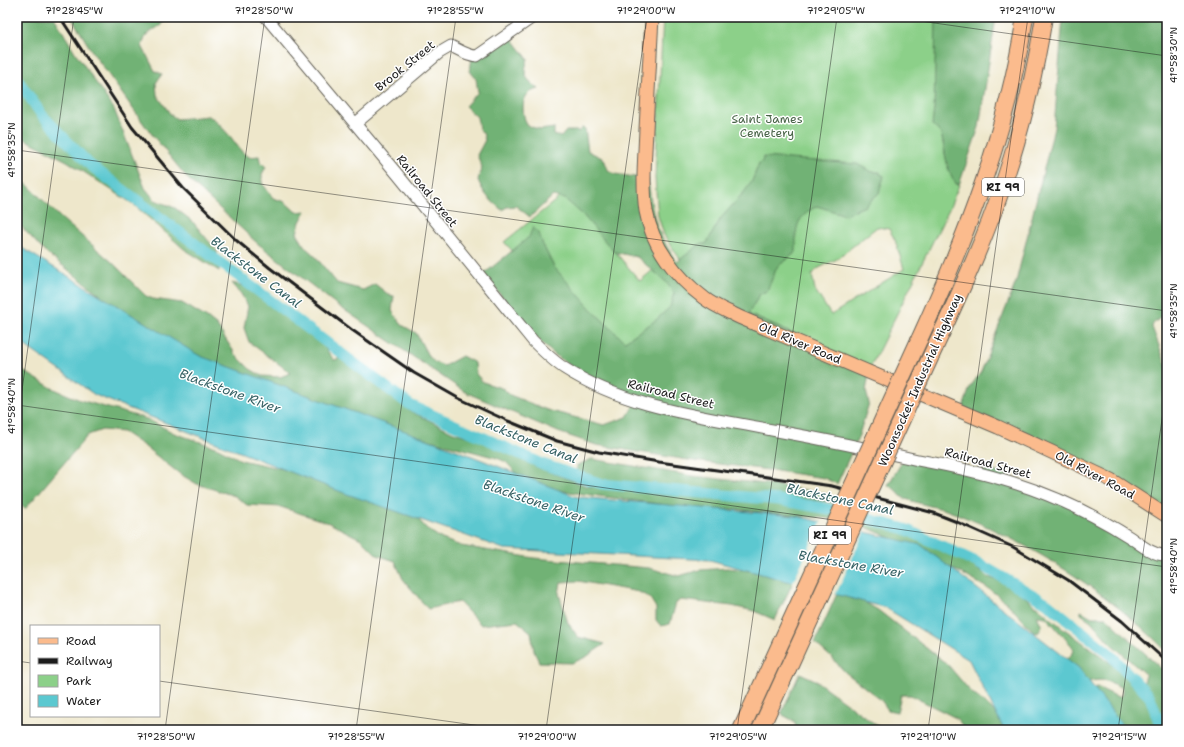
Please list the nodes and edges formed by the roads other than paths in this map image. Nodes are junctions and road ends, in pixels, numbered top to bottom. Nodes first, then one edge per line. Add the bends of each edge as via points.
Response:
1 (266, 17) edge
2 (534, 17) edge
3 (652, 17) edge
4 (1025, 17) edge
5 (1044, 17) edge
6 (355, 124) junction
7 (1167, 516) edge
8 (1167, 555) edge
9 (741, 730) edge
10 (760, 730) edge

1 - 6 street, Railroad Street
2 - 6 street, Brook Street via 477,56 451,46 439,53
3 - 7 main road, Old River Road via 644,177 647,212 649,224 662,252 686,283 716,306 739,317 998,427 1104,477
4 - 9 highway, Woonsocket Industrial Highway / RI 99, bridge via 1010,91 985,179 963,240
5 - 10 highway, Woonsocket Industrial Highway / RI 99, bridge via 1029,95 1004,183 972,265
6 - 8 street, Railroad Street via 533,341 558,364 581,378 636,401 673,411 986,474 1040,491 1106,523 1156,553

